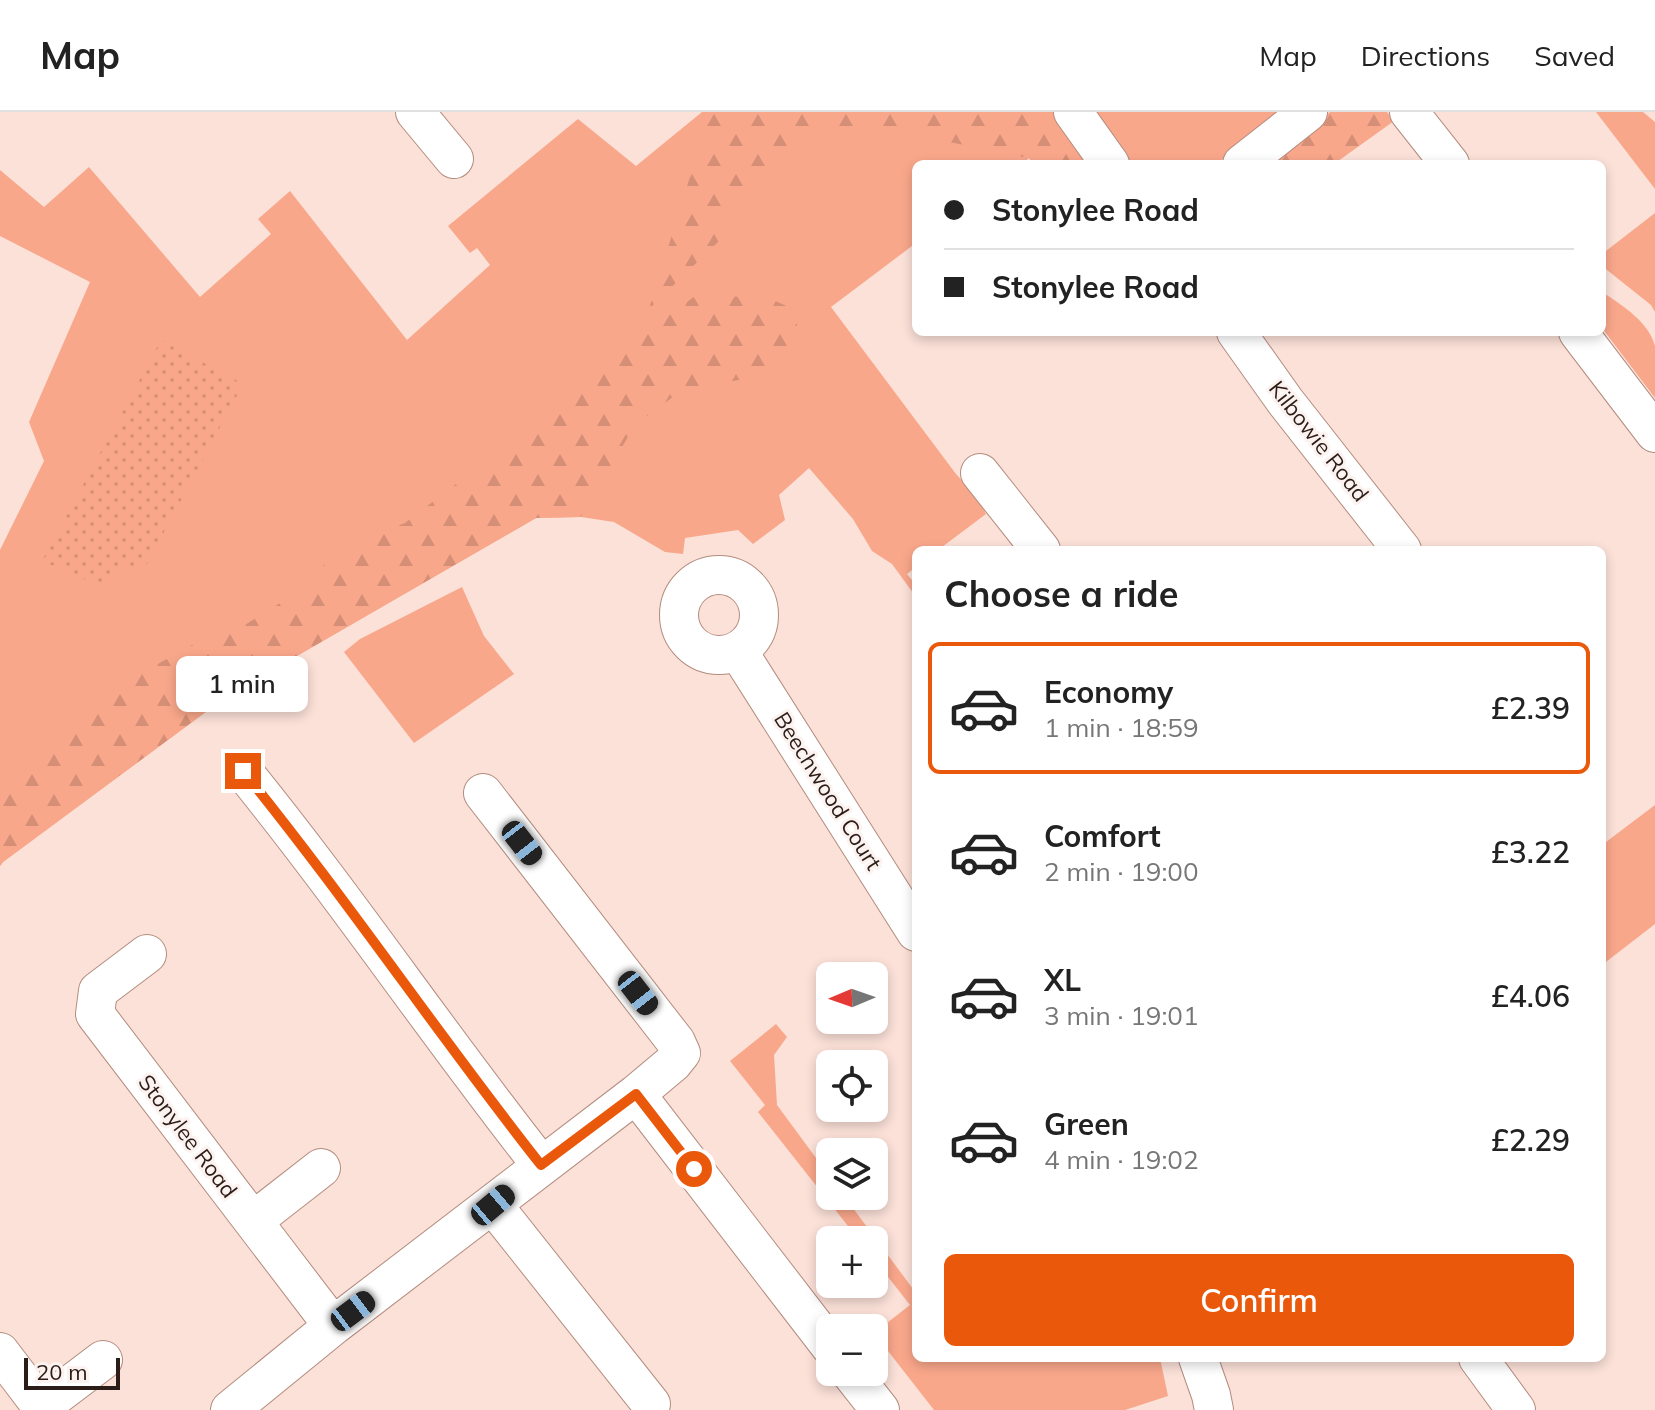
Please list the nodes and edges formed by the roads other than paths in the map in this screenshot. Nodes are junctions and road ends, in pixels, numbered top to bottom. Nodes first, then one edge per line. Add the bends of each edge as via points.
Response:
1 (415, 112) edge
2 (1073, 112) edge
3 (1308, 112) edge
4 (1409, 112) edge
5 (454, 159) dead end
6 (1107, 160) edge
7 (1247, 160) edge
8 (1447, 160) edge
9 (1239, 336) edge
10 (1581, 336) edge
11 (1655, 433) edge
12 (980, 473) dead end
13 (1038, 546) edge
14 (1399, 546) edge
15 (738, 651) dead end
16 (243, 771) dead end
17 (483, 793) dead end
18 (912, 926) edge
19 (147, 954) dead end
20 (636, 1094) junction
21 (541, 1165) junction
22 (321, 1168) dead end
23 (493, 1205) junction
24 (253, 1221) junction
25 (333, 1326) junction
26 (816, 1328) edge
27 (0, 1352) edge
28 (103, 1360) dead end
29 (1199, 1362) edge
30 (1481, 1362) edge
31 (861, 1386) edge
32 (651, 1404) dead end
33 (245, 1405) edge
34 (43, 1408) edge
35 (880, 1410) edge
36 (1214, 1410) edge
37 (1516, 1410) edge

1 - 5 street
2 - 6 street
3 - 7 street
4 - 8 street
9 - 14 street, Kilbowie Road
10 - 11 street
12 - 13 street
15 - 18 street, Beechwood Court
16 - 21 street
17 - 20 street via 676,1042 681,1053
19 - 24 street, Stonylee Road via 98,991 95,1014
20 - 21 street
20 - 26 street
21 - 23 street
22 - 24 street
23 - 25 street
23 - 32 street
24 - 25 street, Stonylee Road
25 - 33 street
27 - 34 street
28 - 34 street
29 - 36 street
30 - 37 street
31 - 35 street

